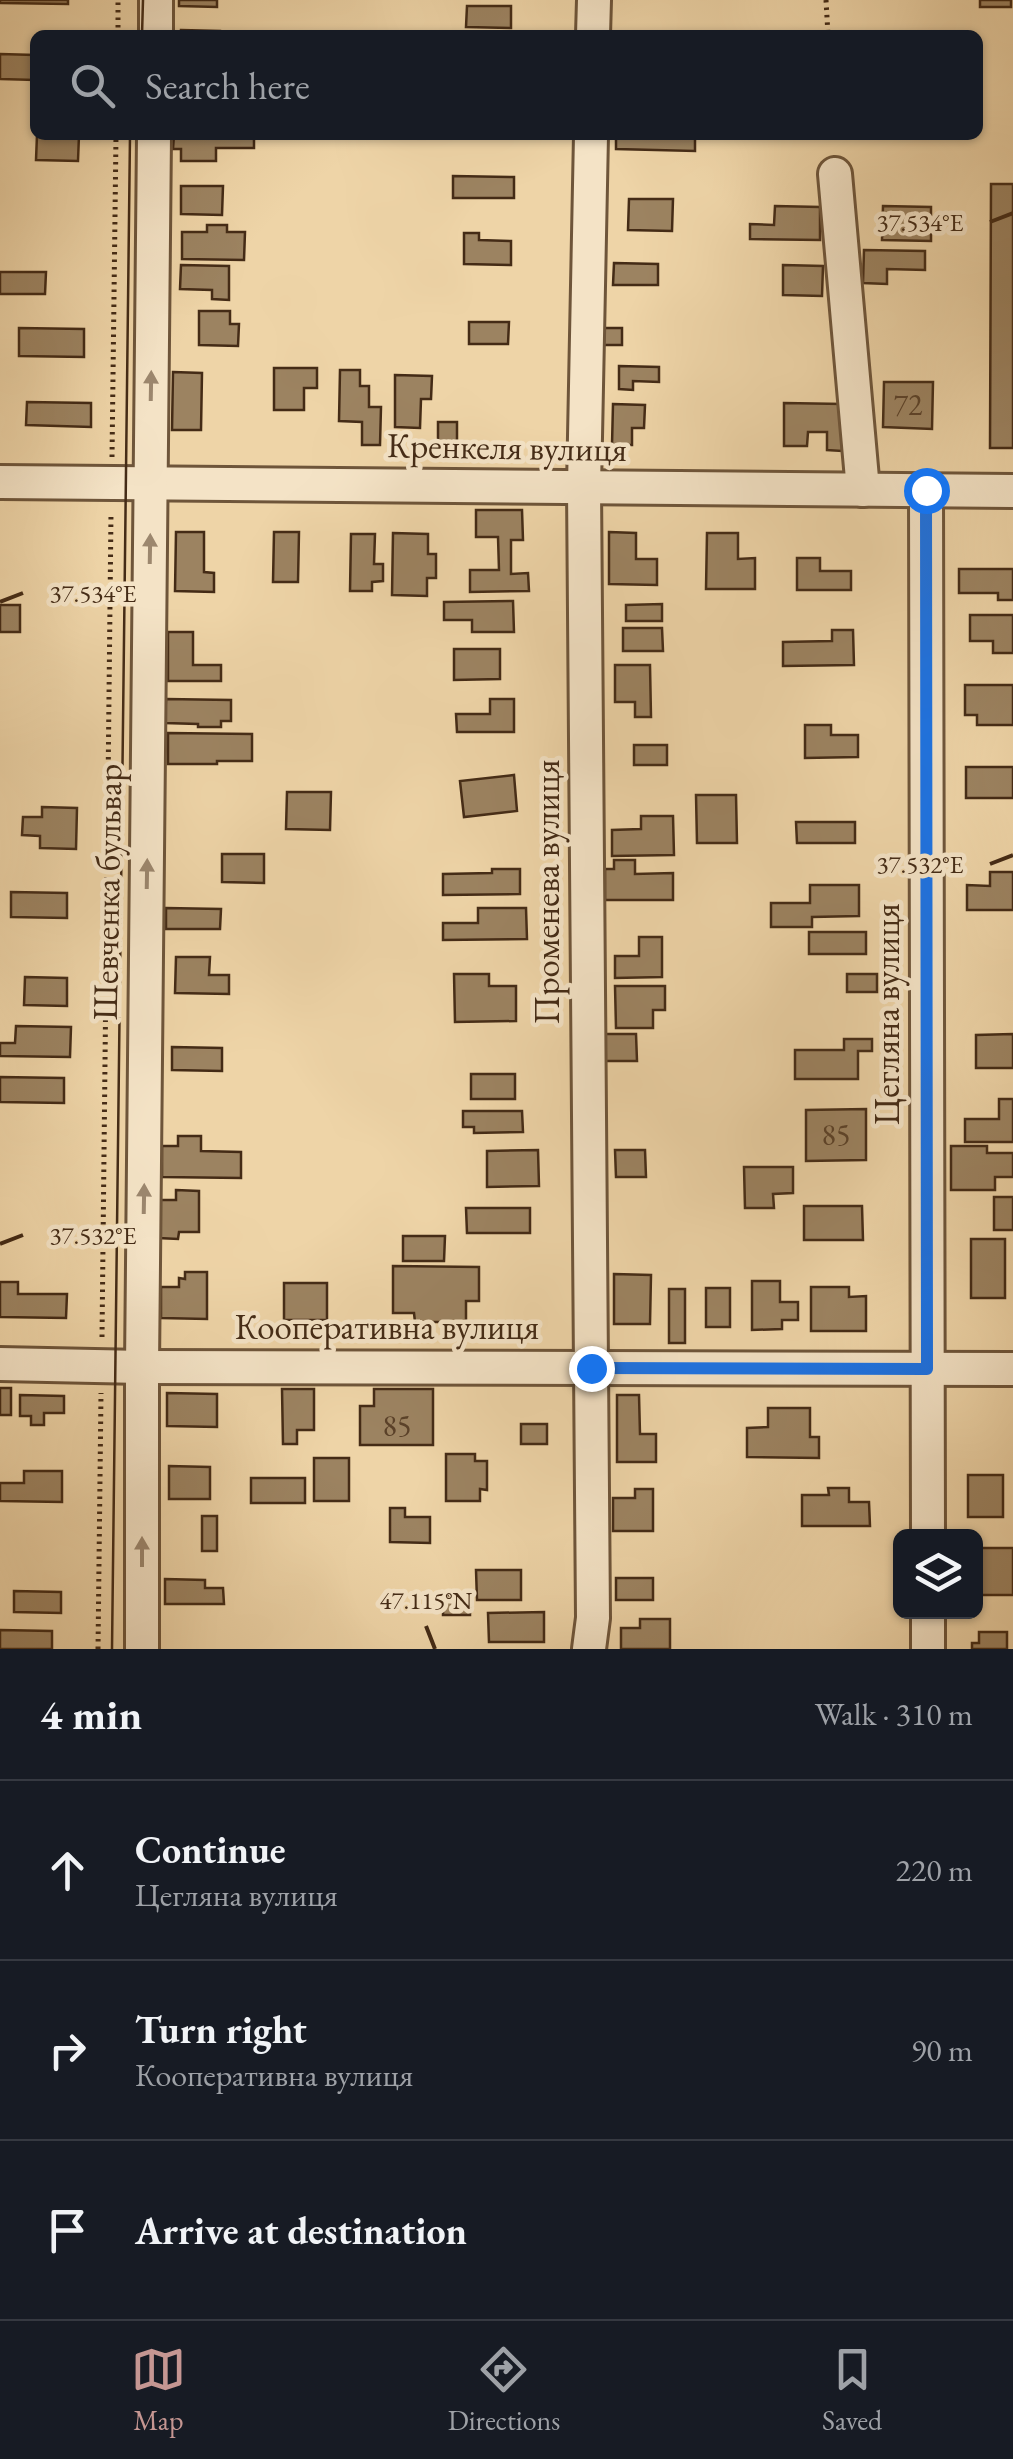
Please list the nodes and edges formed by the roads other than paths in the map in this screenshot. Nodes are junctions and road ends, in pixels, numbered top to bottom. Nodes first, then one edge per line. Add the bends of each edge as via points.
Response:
1 (156, 0) edge
2 (594, 0) edge
3 (156, 30) edge
4 (593, 30) edge
5 (154, 140) edge
6 (591, 140) edge
7 (834, 174) dead end
8 (0, 482) edge
9 (150, 483) junction
10 (584, 487) junction
11 (863, 490) junction
12 (926, 490) junction
13 (1013, 491) edge
14 (0, 1364) edge
15 (142, 1367) junction
16 (591, 1368) junction
17 (927, 1369) junction
18 (1013, 1369) edge
19 (928, 1529) edge
20 (928, 1619) edge
21 (142, 1649) edge
22 (588, 1649) edge
23 (928, 1649) edge

1 - 3 street
2 - 4 street
9 -> 5 street, Шевченка бульвар
6 - 10 street, Променева вулиця
7 - 11 street
8 - 9 street, Кренкеля вулиця
9 - 10 street, Кренкеля вулиця
15 -> 9 street, Шевченка бульвар
10 - 11 street, Кренкеля вулиця
10 - 16 street, Променева вулиця
11 - 12 street, Кренкеля вулиця
12 - 13 street, Кренкеля вулиця
12 - 17 street, Цегляна вулиця
14 - 15 street, Кооперативна вулиця
15 - 16 street, Кооперативна вулиця
21 -> 15 street, Шевченка бульвар
16 - 17 street, Кооперативна вулиця
16 - 22 street, Променева вулиця
17 - 18 street, Кооперативна вулиця
17 - 19 street, Цегляна вулиця
20 - 23 street

